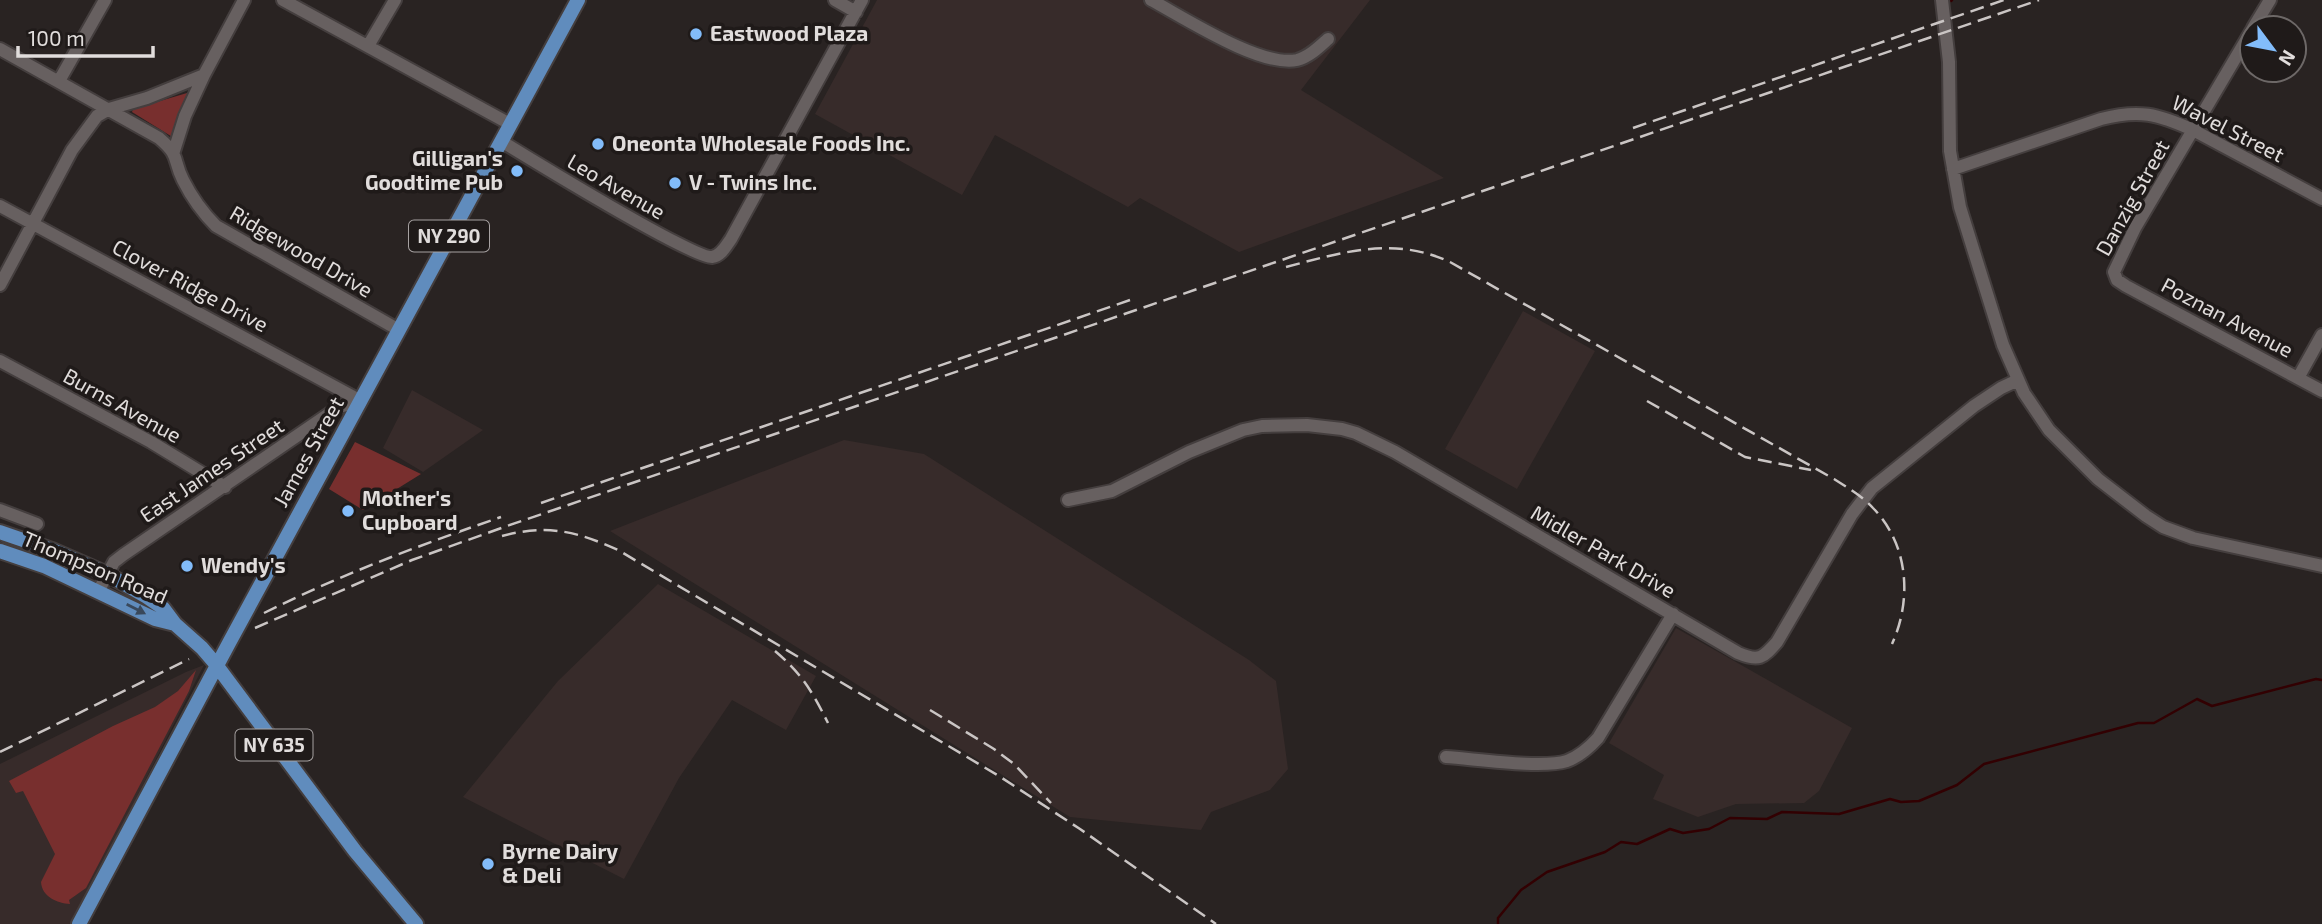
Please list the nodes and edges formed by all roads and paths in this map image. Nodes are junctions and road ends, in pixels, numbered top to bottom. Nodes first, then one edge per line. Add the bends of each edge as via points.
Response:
1 (105, 0) edge
2 (244, 0) edge
3 (283, 0) edge
4 (395, 0) edge
5 (578, 0) edge
6 (835, 0) edge
7 (1151, 0) edge
8 (1942, 0) edge
9 (859, 6) edge
10 (1328, 39) dead end
11 (368, 46) junction
12 (0, 49) edge
13 (2238, 54) edge
14 (204, 75) junction
15 (59, 81) junction
16 (109, 109) junction
17 (510, 124) junction
18 (2193, 130) junction
19 (501, 141) junction
20 (174, 151) junction
21 (1953, 169) junction
22 (2322, 199) edge
23 (0, 206) edge
24 (32, 223) junction
25 (2115, 277) joint
26 (0, 285) edge
27 (399, 330) junction
28 (2322, 335) edge
29 (0, 361) edge
30 (2298, 378) junction
31 (2018, 380) junction
32 (2322, 391) edge
33 (361, 401) junction
34 (225, 487) junction
35 (1068, 500) dead end
36 (0, 510) edge
37 (37, 524) dead end
38 (0, 532) edge
39 (0, 551) edge
40 (2322, 566) edge
41 (107, 574) junction
42 (99, 590) junction
43 (1673, 614) junction
44 (174, 624) junction
45 (216, 666) junction
46 (1447, 757) dead end
47 (79, 924) edge
48 (416, 924) edge

1 - 15 street
2 - 14 street
3 - 11 street
4 - 11 street
5 - 17 main road, James Street / NY 290
6 - 9 street
7 - 10 street via 1261,56 1297,60
8 - 21 street via 1950,62
9 - 19 street, Leo Avenue via 731,239 716,256 706,257 665,237
11 - 17 street
12 - 15 street
13 - 18 street, Danzig Street
14 - 16 street
14 - 20 street
15 - 16 street
16 - 20 street
16 - 24 street via 82,135
17 - 19 main road, James Street / NY 290
18 - 21 street, Wavel Street via 2154,114 2119,114
18 - 22 street, Wavel Street
18 - 25 street, Danzig Street via 2135,228 2114,268
19 - 27 main road, James Street / NY 290
20 - 27 street, Ridgewood Drive via 181,178 200,210 216,226
21 - 31 street via 1975,257
23 - 24 street, Clover Ridge Drive
24 - 26 street
24 - 33 street, Clover Ridge Drive
25 - 30 street, Poznan Avenue
27 - 33 main road, James Street / NY 290
28 - 30 street
29 - 34 street, Burns Avenue
30 - 32 street, Poznan Avenue
31 - 40 street via 2067,450 2163,527
31 - 43 street, Midler Park Drive via 1974,406 1872,488 1765,655 1758,658 1738,653
33 - 34 street, East James Street via 340,407
33 - 45 main road, James Street / NY 290
34 - 41 street, East James Street via 114,562
35 - 43 street, Midler Park Drive via 1112,491 1243,430 1282,424 1342,429 1395,452
36 - 37 street
38 - 41 main road, Thompson Road / NY 635
39 - 42 main road, Thompson Road / NY 635
41 - 42 street, East James Street
41 - 44 main road, Thompson Road / NY 635 via 163,608
42 -> 44 main road, Thompson Road / NY 635
43 - 46 street via 1588,749 1563,762 1541,764
44 - 45 main road, Thompson Road / NY 635
45 - 47 main road, James Street / NY 290
45 - 48 main road, Thompson Road / NY 635

